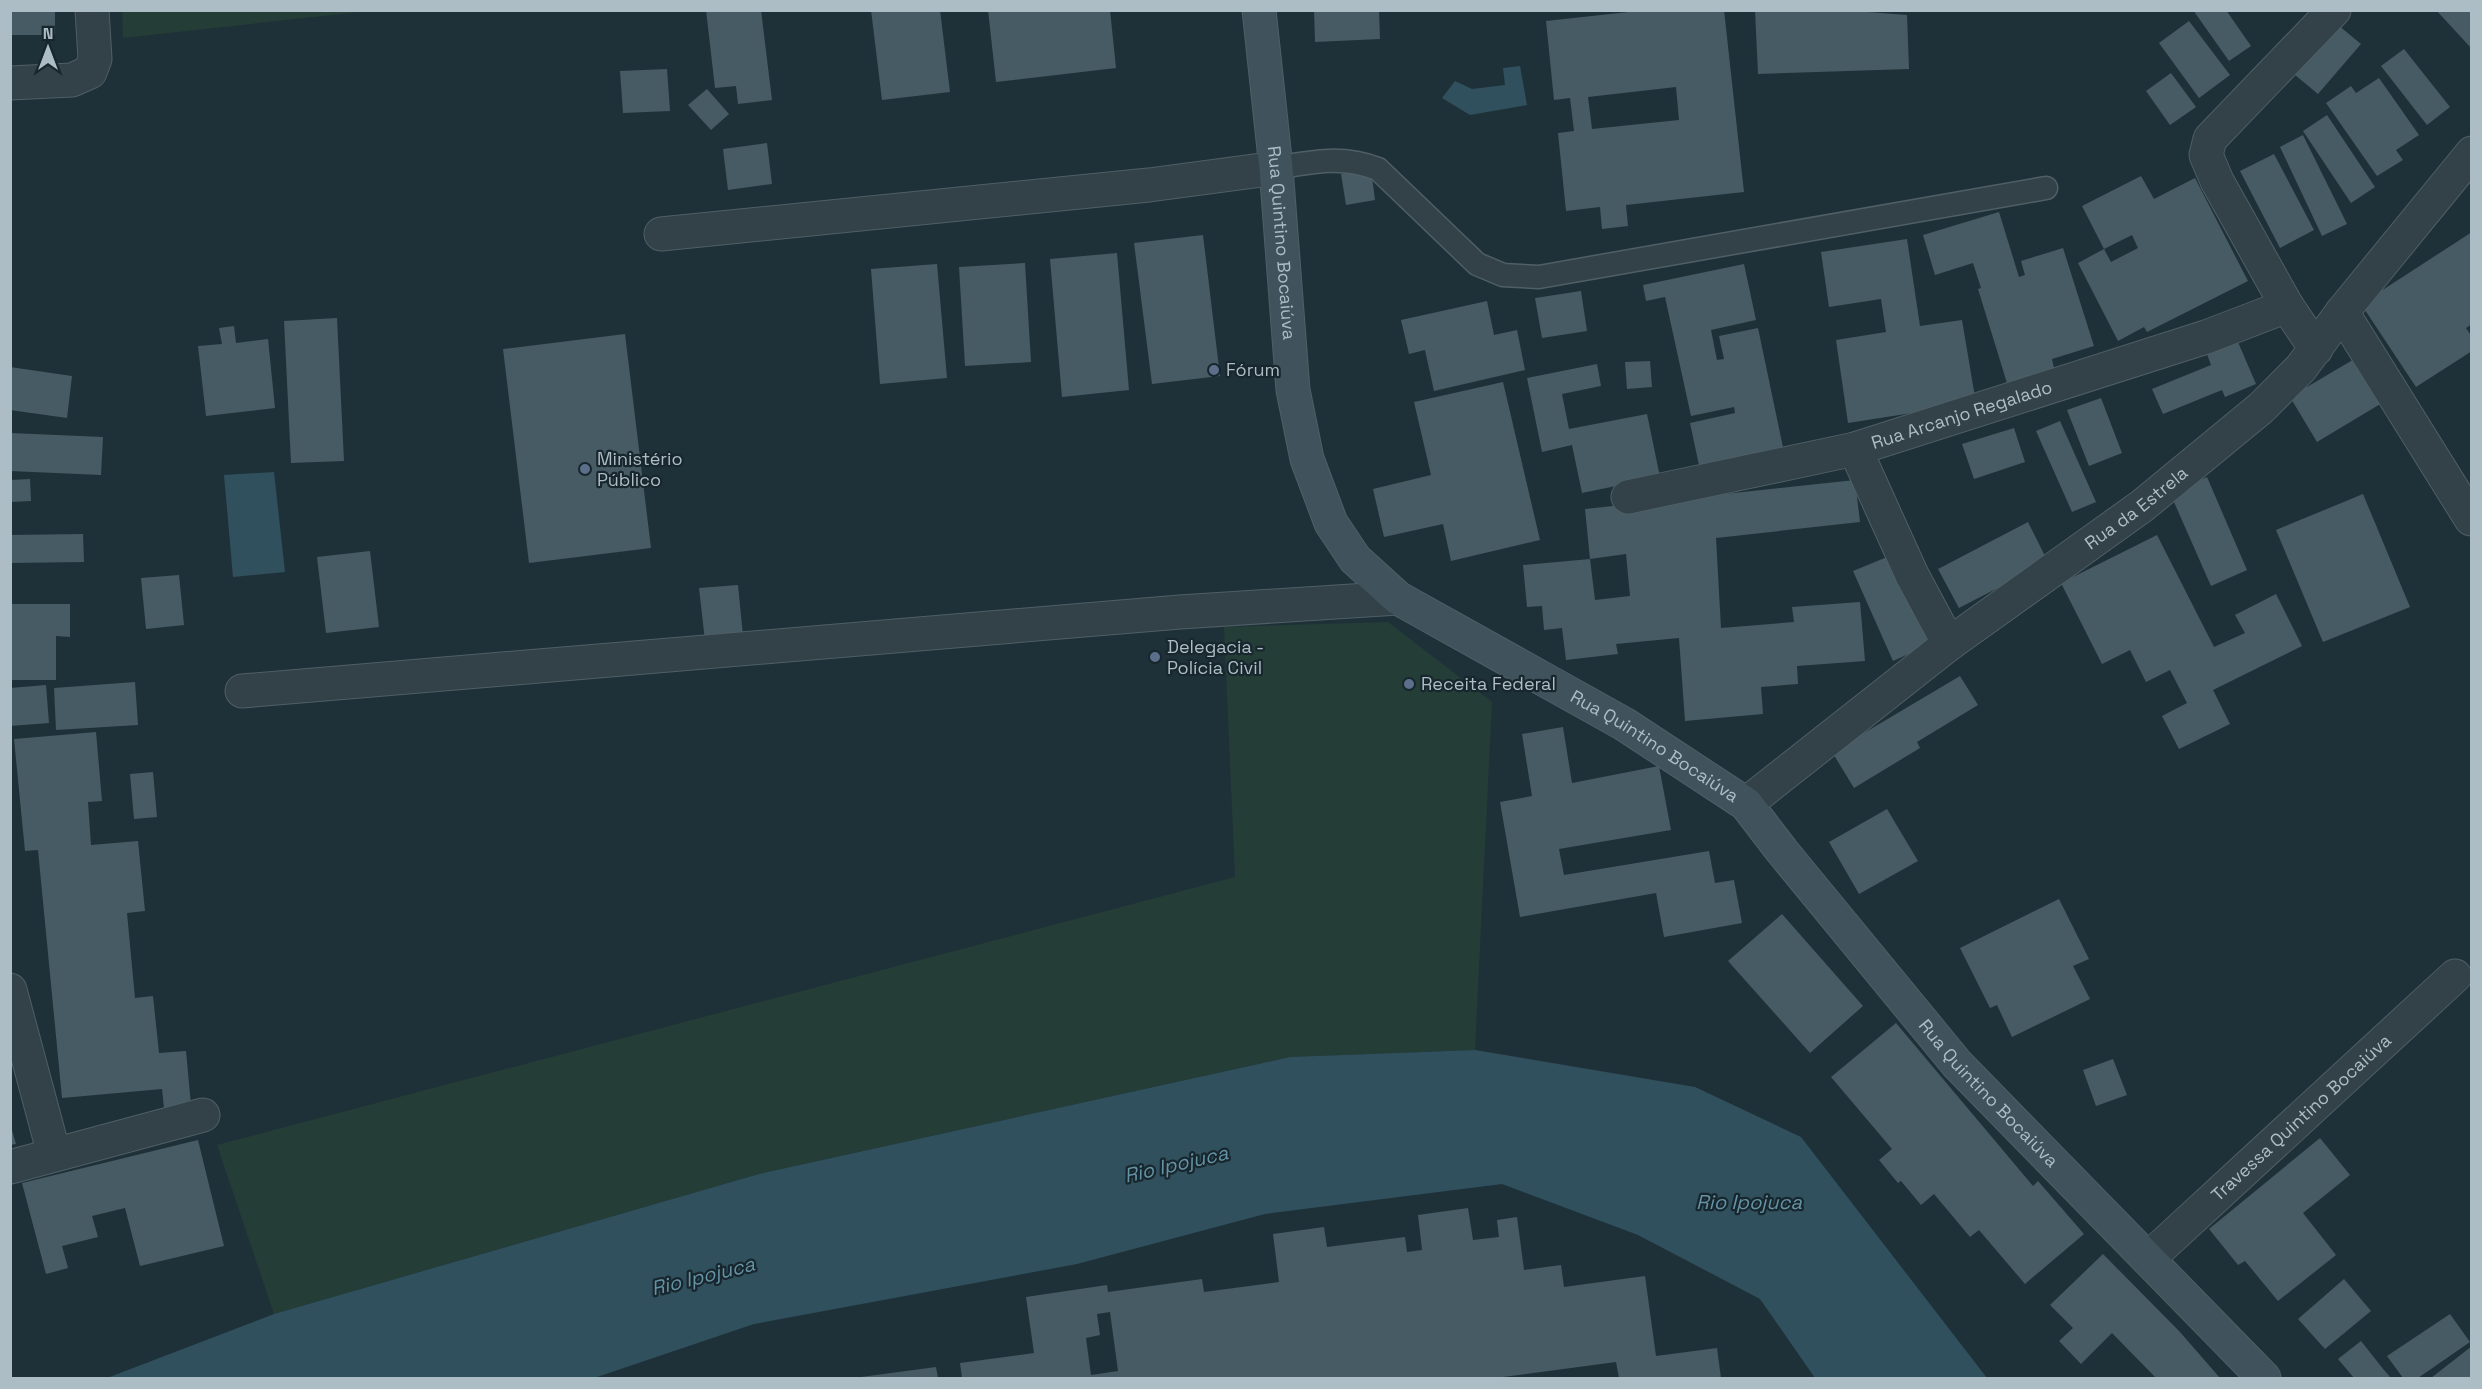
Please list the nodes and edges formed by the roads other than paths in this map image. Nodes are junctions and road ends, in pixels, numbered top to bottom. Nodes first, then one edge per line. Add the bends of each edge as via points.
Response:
1 (92, 10) edge
2 (1259, 10) edge
3 (2334, 10) edge
4 (10, 83) edge
5 (2472, 153) edge
6 (1276, 168) junction
7 (2046, 188) dead end
8 (661, 234) dead end
9 (2287, 306) junction
10 (2342, 312) junction
11 (2316, 349) junction
12 (1855, 449) junction
13 (1628, 497) dead end
14 (2471, 519) edge
15 (1398, 598) junction
16 (1949, 644) junction
17 (242, 691) dead end
18 (1746, 804) junction
19 (2455, 976) dead end
20 (10, 990) edge
21 (203, 1115) dead end
22 (54, 1154) junction
23 (10, 1167) edge
24 (2149, 1258) junction
25 (2264, 1378) edge

1 - 4 street via 95,59 90,72 72,80
2 - 6 main road, Rua Quintino Bocaiúva
3 - 9 street via 2210,139 2206,155
5 - 10 street, Rua da Estrela
6 - 7 lane via 1333,159 1358,161 1378,169 1478,264 1503,274 1539,277
6 - 8 street via 1149,185
6 - 15 main road, Rua Quintino Bocaiúva via 1293,390 1307,459 1331,523 1355,559
9 - 11 street
9 - 12 street, Rua Arcanjo Regalado via 2206,337
10 - 11 street, Rua da Estrela
10 - 14 street
11 - 16 street, Rua da Estrela via 2261,408 2142,506
12 - 13 street, Rua Arcanjo Regalado
12 - 16 street via 1912,575
15 - 17 street via 1180,612
15 - 18 main road, Rua Quintino Bocaiúva via 1624,724
16 - 18 street, Rua da Estrela
18 - 24 main road, Rua Quintino Bocaiúva via 1957,1064
19 - 24 street, Travessa Quintino Bocaiúva
20 - 22 street
21 - 22 street
22 - 23 street
24 - 25 main road, Rua Quintino Bocaiúva

